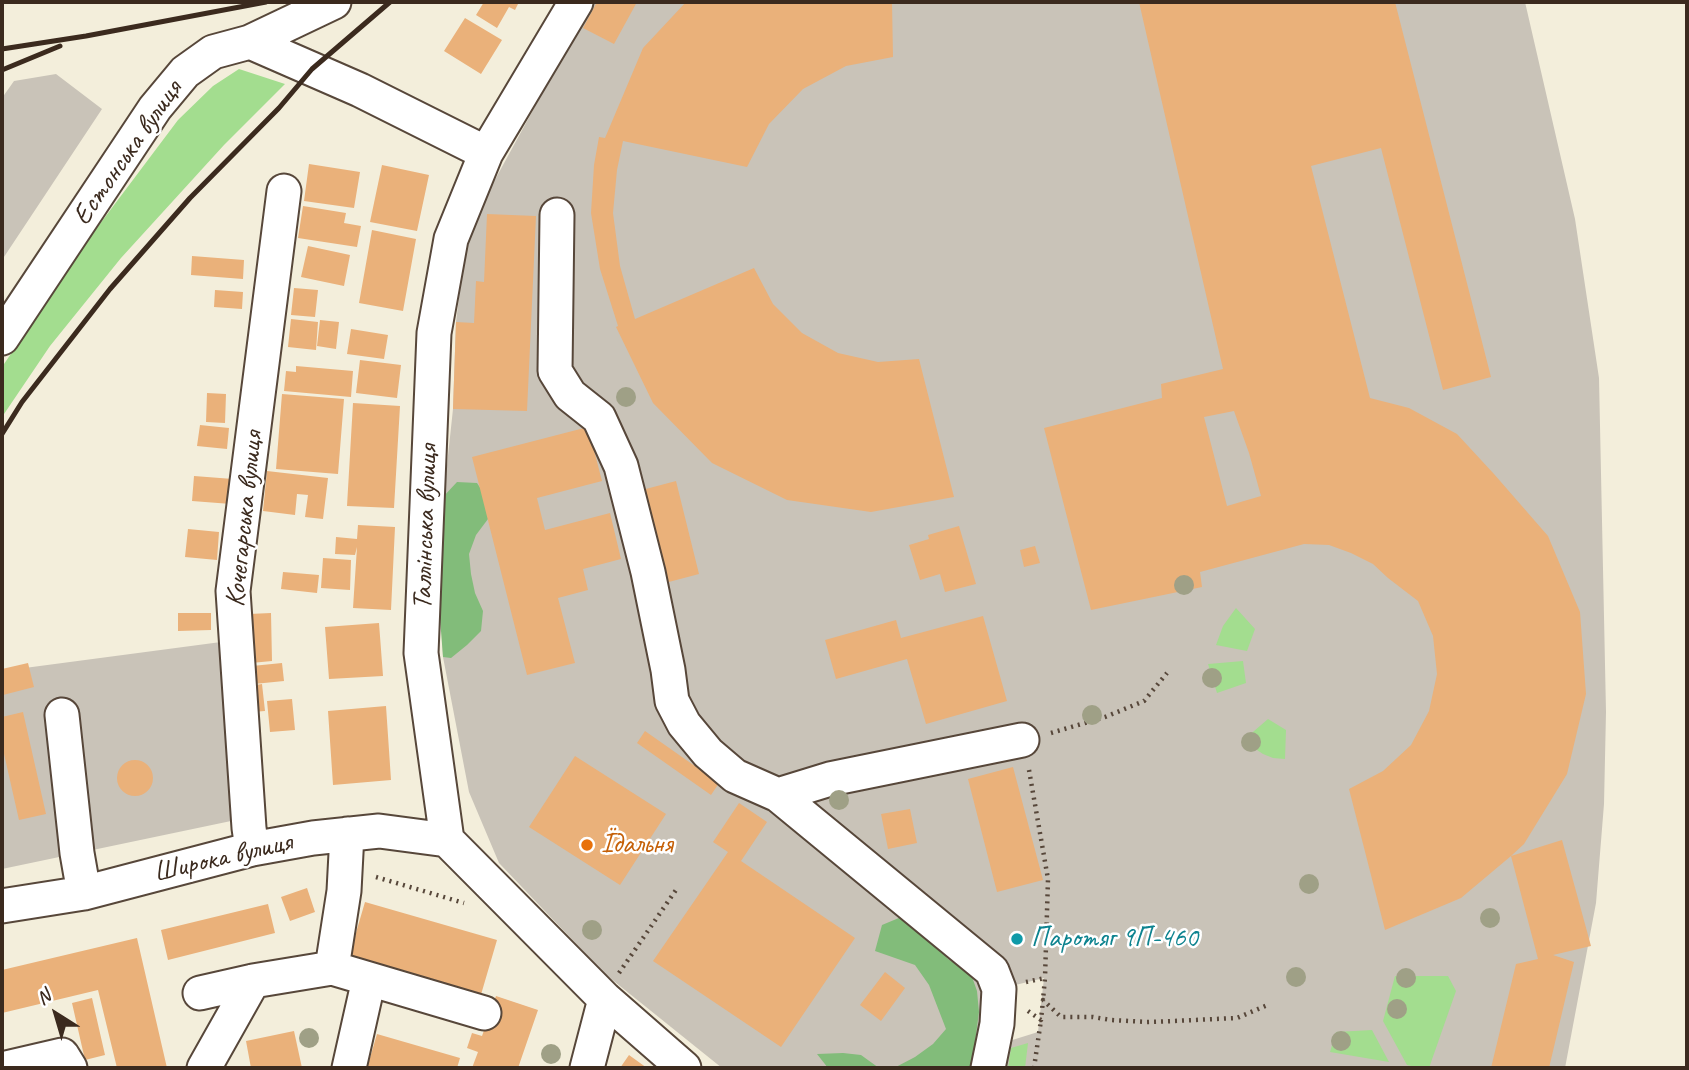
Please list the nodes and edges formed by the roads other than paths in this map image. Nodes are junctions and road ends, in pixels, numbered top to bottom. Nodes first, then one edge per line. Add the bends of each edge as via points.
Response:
1 (334, 2) edge
2 (576, 2) edge
3 (250, 42) junction
4 (486, 153) junction
5 (284, 191) dead end
6 (557, 215) dead end
7 (2, 338) edge
8 (62, 715) dead end
9 (1022, 740) road end
10 (778, 794) junction
11 (347, 834) junction
12 (447, 840) junction
13 (252, 849) junction
14 (83, 893) junction
15 (2, 906) edge
16 (332, 968) junction
17 (369, 979) junction
18 (253, 981) junction
19 (611, 988) junction
20 (200, 993) dead end
21 (484, 1013) dead end
22 (6, 1068) edge
23 (70, 1068) edge
24 (204, 1068) edge
25 (349, 1068) edge
26 (587, 1068) edge
27 (684, 1068) edge
28 (988, 1068) edge

1 - 3 street, Естонська вулиця
2 - 4 street
3 - 4 street
3 - 7 street, Естонська вулиця via 213,52 185,72 155,108
4 - 12 street, Таллінська вулиця via 452,239 434,333 421,653
5 - 13 street, Кочегарська вулиця via 233,591
6 - 10 street via 555,371 570,395 599,418 621,466 648,572 672,701 708,753 736,776
8 - 14 street
9 - 10 street
10 - 28 street via 992,971 999,989
11 - 12 street, Широка вулиця via 379,831
11 - 13 street, Широка вулиця
11 - 16 street
12 - 19 street
13 - 14 street, Широка вулиця
14 - 15 street, Широка вулиця
16 - 17 street
16 - 18 street
17 - 21 street
17 - 25 street
18 - 20 street
18 - 24 street
19 - 26 street
19 - 27 street
22 - 23 street via 62,1055

